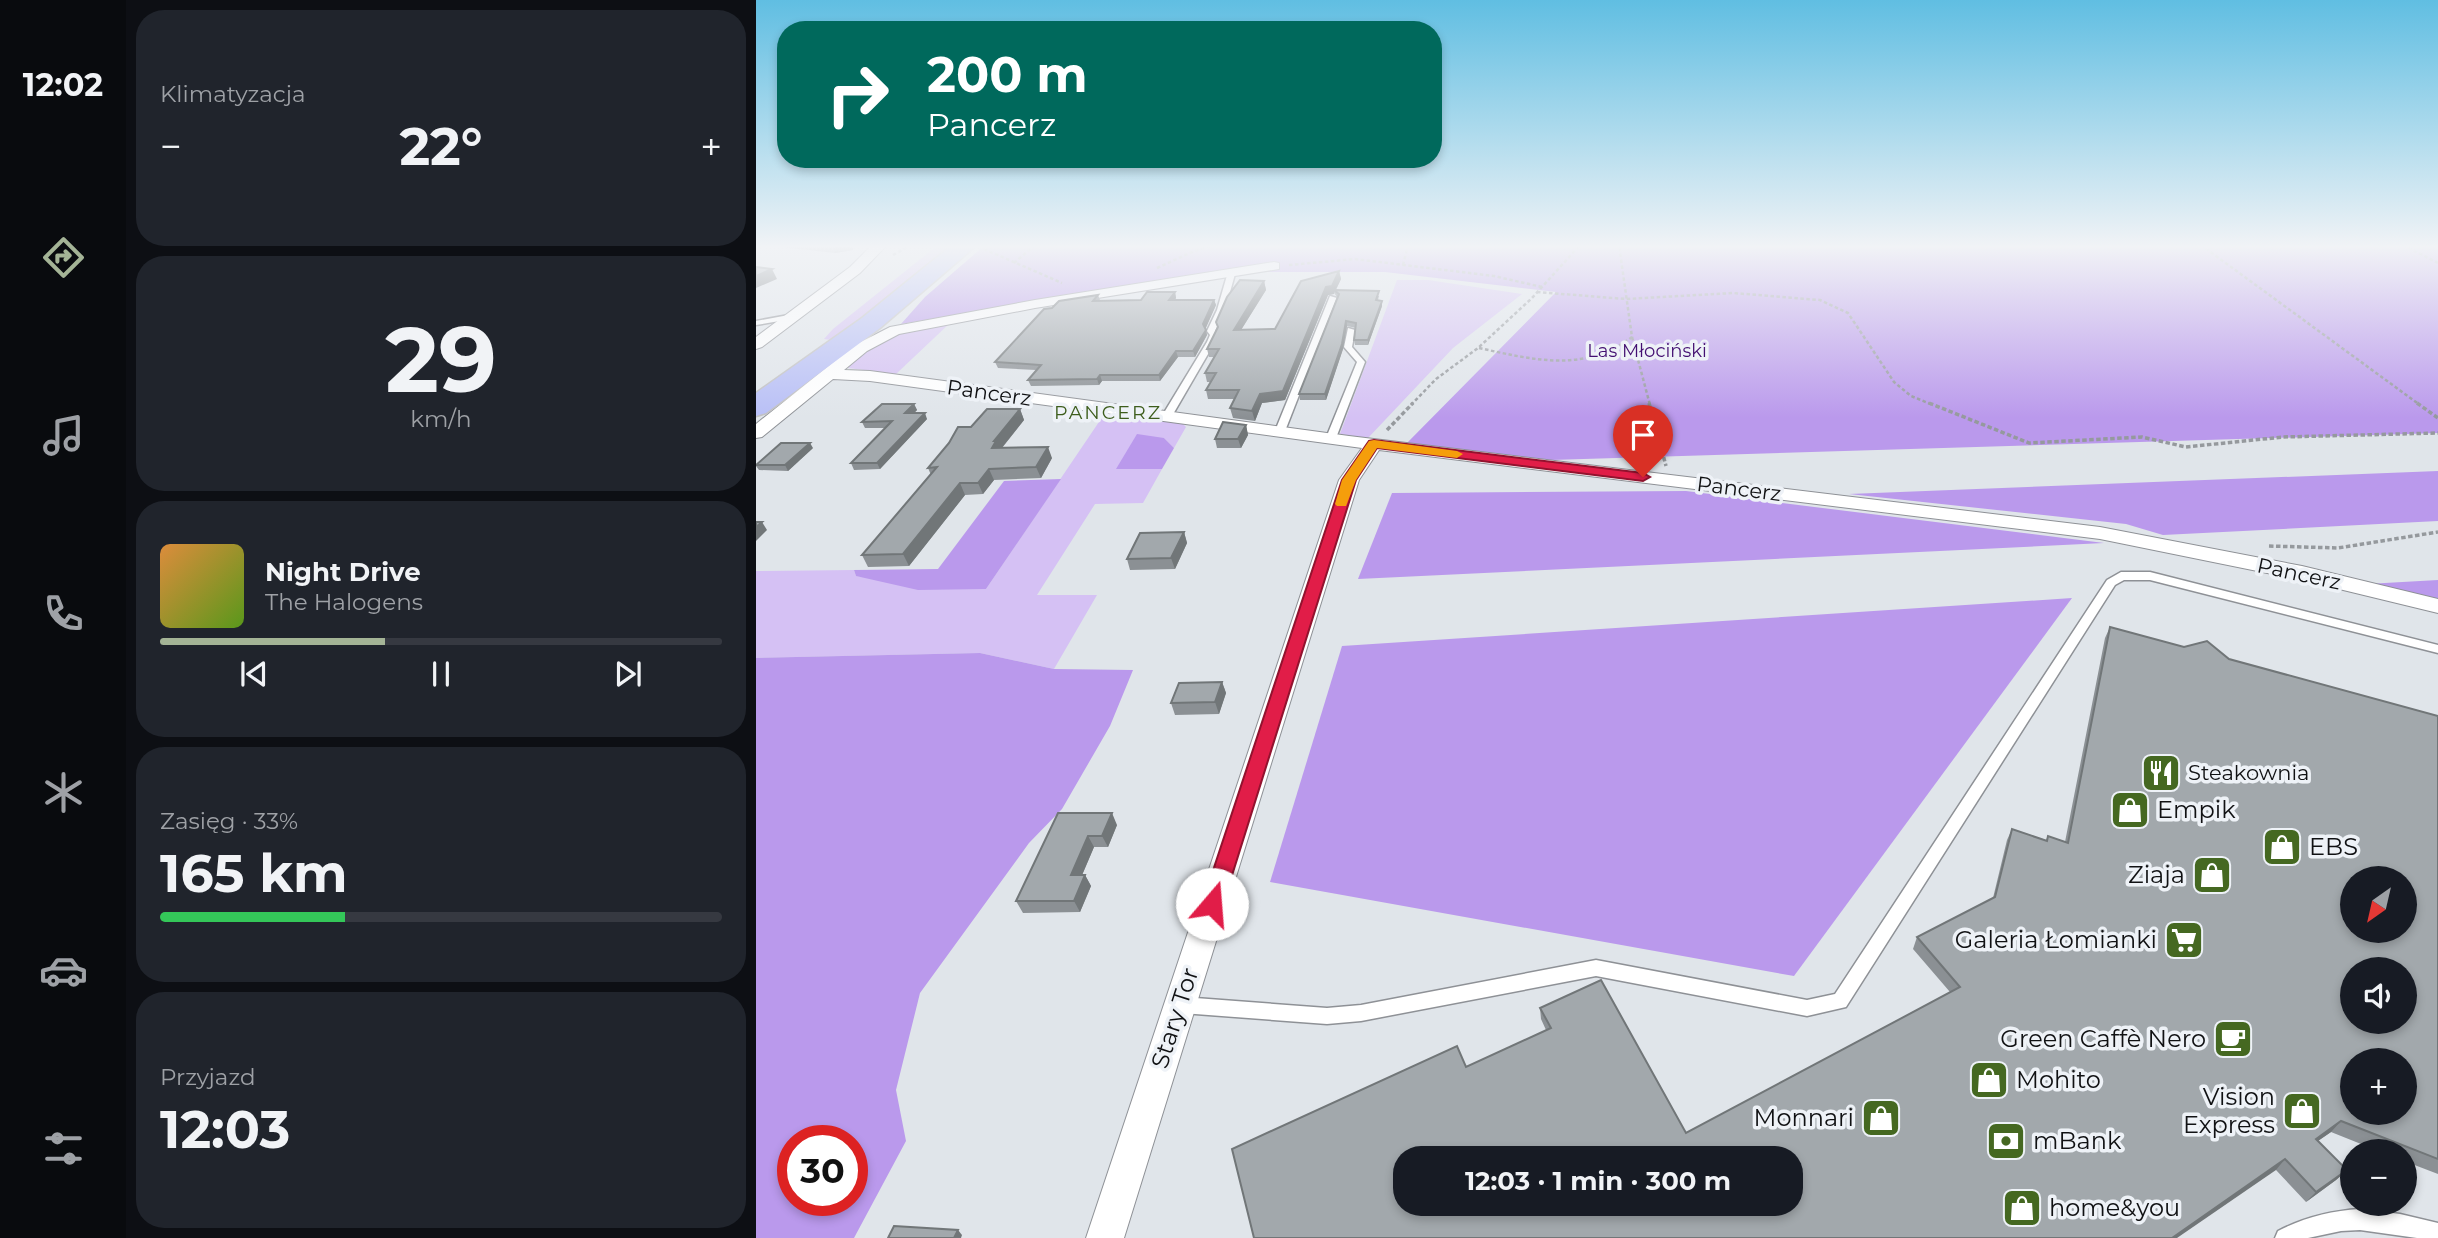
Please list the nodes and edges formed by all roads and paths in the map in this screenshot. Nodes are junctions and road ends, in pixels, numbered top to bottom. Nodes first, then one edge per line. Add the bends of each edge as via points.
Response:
1 (812, 303) edge
2 (898, 303) edge
3 (1046, 303) edge
4 (1223, 303) edge
5 (1331, 303) edge
6 (1527, 303) edge
7 (1627, 303) edge
8 (1826, 303) edge
9 (2280, 303) edge
10 (794, 316) junction
11 (756, 323) edge
12 (1350, 330) edge
13 (1632, 337) junction
14 (809, 339) dead end
15 (756, 344) edge
16 (1478, 348) junction
17 (827, 374) junction
18 (756, 379) edge
19 (756, 407) edge
20 (1167, 416) junction
21 (2438, 418) edge
22 (1280, 431) junction
23 (756, 433) edge
24 (2438, 433) edge
25 (1331, 438) junction
26 (1374, 444) junction
27 (1670, 480) junction
28 (2438, 532) edge
29 (2266, 546) dead end
30 (2438, 606) edge
31 (2438, 649) edge
32 (1179, 1004) junction
33 (2438, 1233) edge
34 (1105, 1238) edge
35 (2285, 1238) edge

1 - 10 street
2 - 19 highway
3 - 17 street via 895,330 866,344
4 - 20 lane via 1211,342
5 - 22 lane
6 - 16 path
7 - 13 path
8 - 24 path via 1848,313 1894,382 1911,396 2029,443 2141,437 2186,447 2283,438
9 - 21 path
10 - 11 lane
10 - 15 street
12 - 25 lane via 1348,347 1361,362
13 - 16 path via 1619,350 1592,359 1562,361
13 - 27 path
14 - 18 highway
16 - 26 path via 1436,379
17 - 20 street, Pancerz
17 - 23 street
20 - 22 street, Pancerz
22 - 25 street, Pancerz
25 - 26 street, Pancerz
26 - 27 street, Pancerz
26 - 32 street, Stary Tor via 1349,480
27 - 30 street, Pancerz via 2100,533 2302,573
28 - 29 path via 2338,548
31 - 32 lane via 2150,576 2121,576 2111,583 1840,1001 1807,1008 1596,968 1327,1016
32 - 34 street, Stary Tor
33 - 35 lane via 2358,1218 2302,1228

